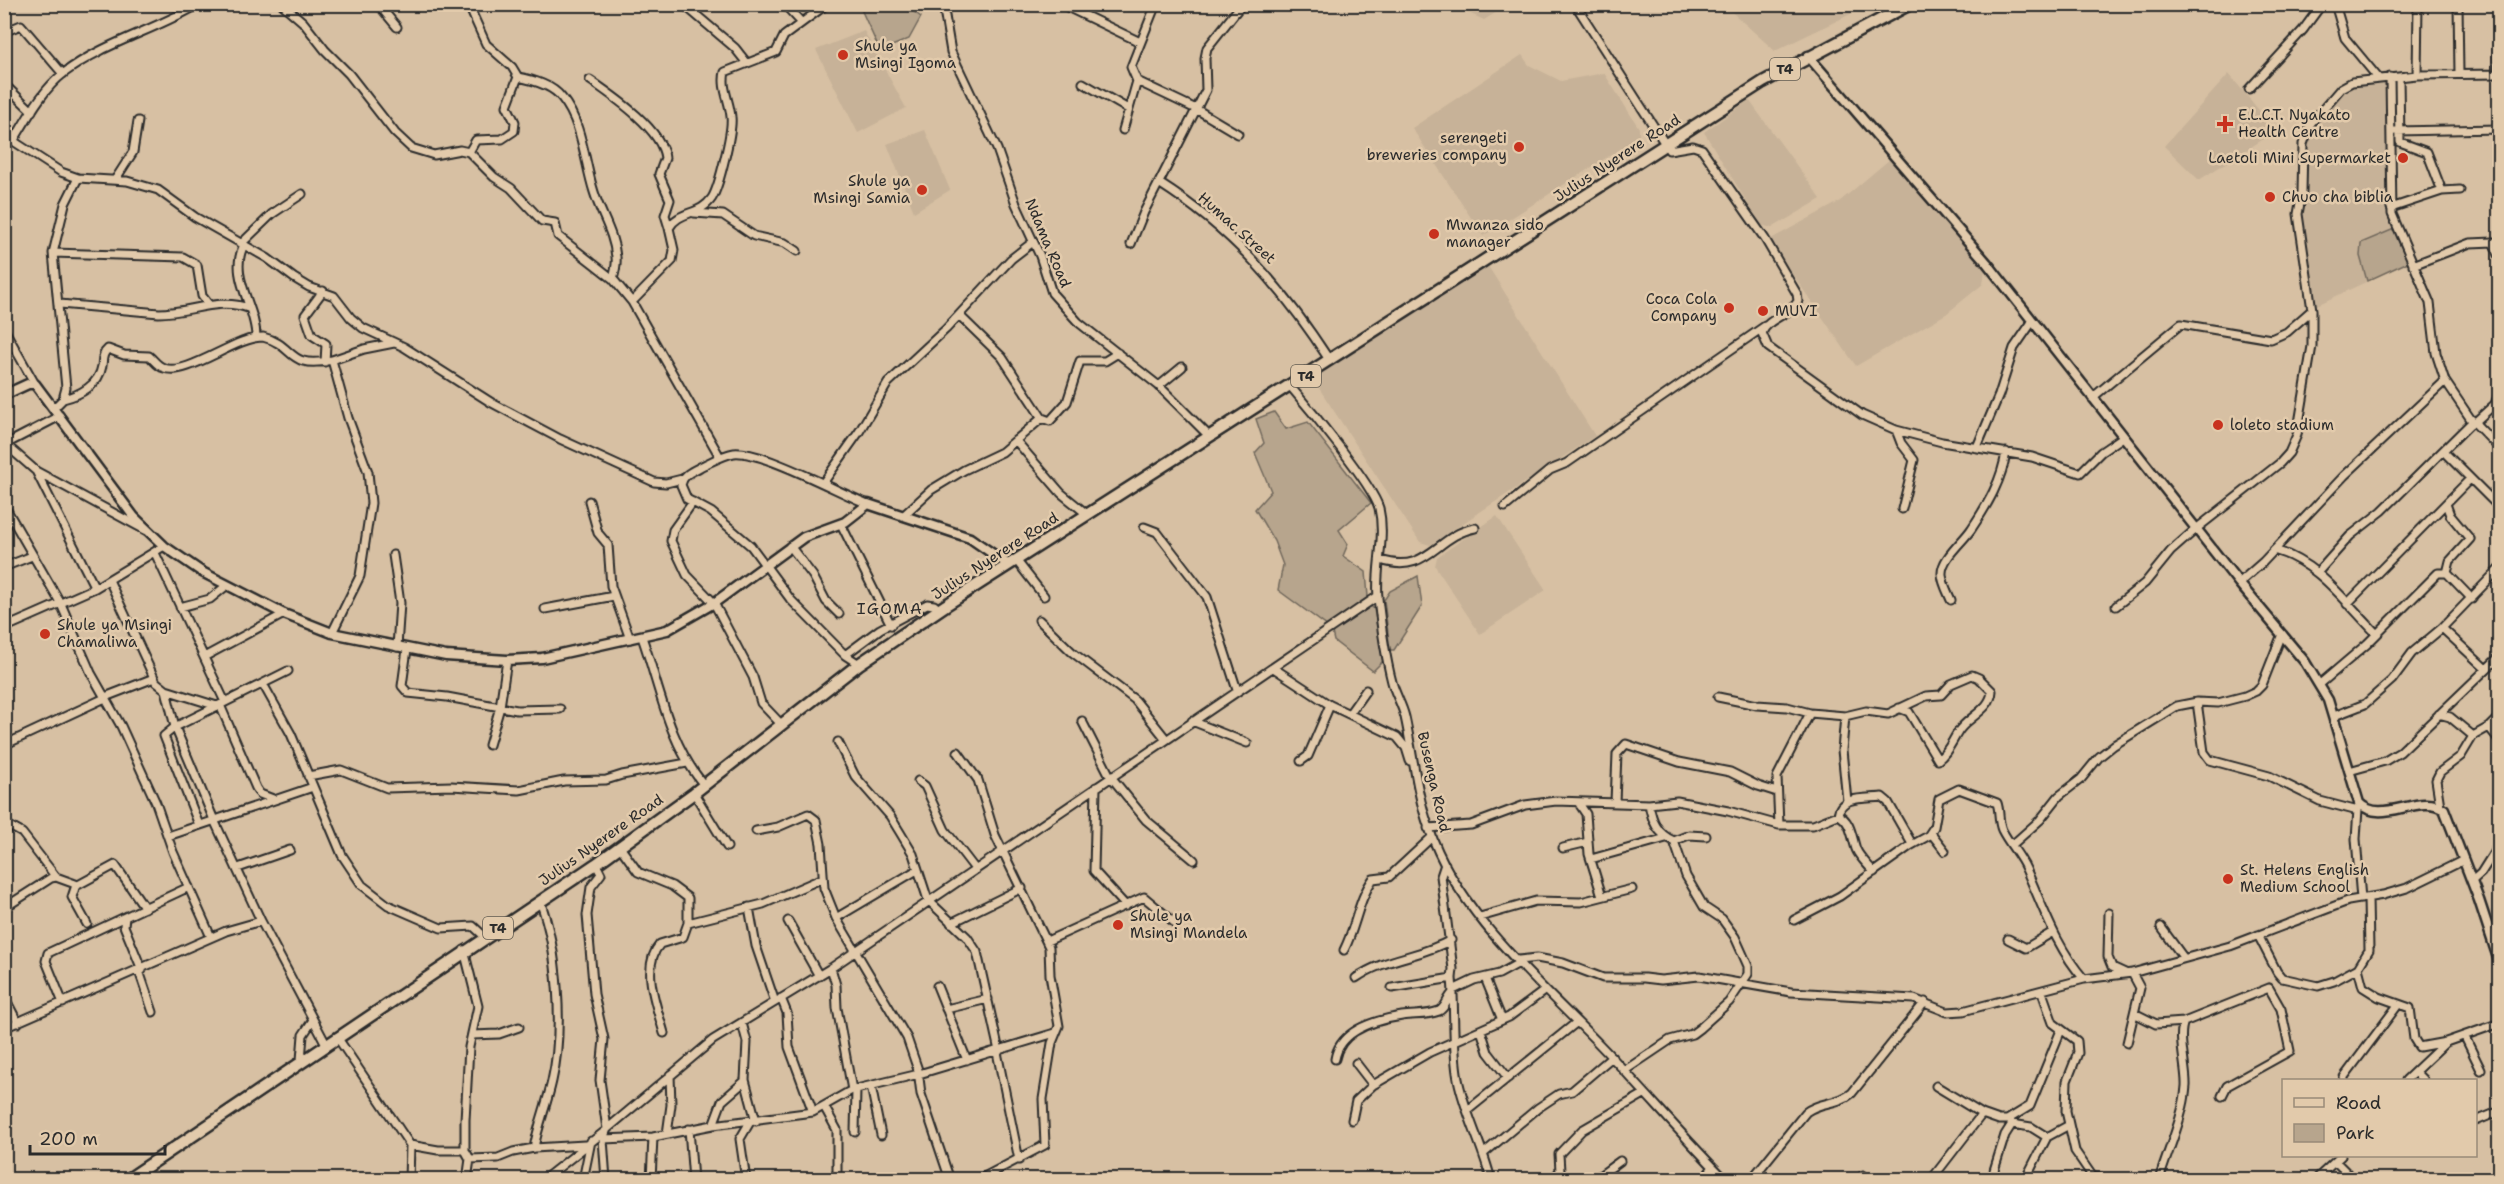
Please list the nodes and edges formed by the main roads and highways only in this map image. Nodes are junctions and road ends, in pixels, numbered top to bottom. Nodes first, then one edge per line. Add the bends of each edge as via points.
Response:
1 (1910, 4) edge
2 (1808, 56) junction
3 (4, 395) edge
4 (1013, 562) junction
5 (2499, 964) edge
6 (127, 1179) edge

1 - 2 highway, Julius Nyerere Road / T4
2 - 4 highway, Julius Nyerere Road / T4
2 - 5 main road via 1987,263 2320,684 2334,716 2359,807 2374,812 2431,803 2446,813
3 - 4 main road via 35,384 147,531 226,586 332,633 446,656 542,658 667,630 714,603 804,537 841,524 868,504 970,538
4 - 6 highway, Julius Nyerere Road / T4 via 859,663 597,864

